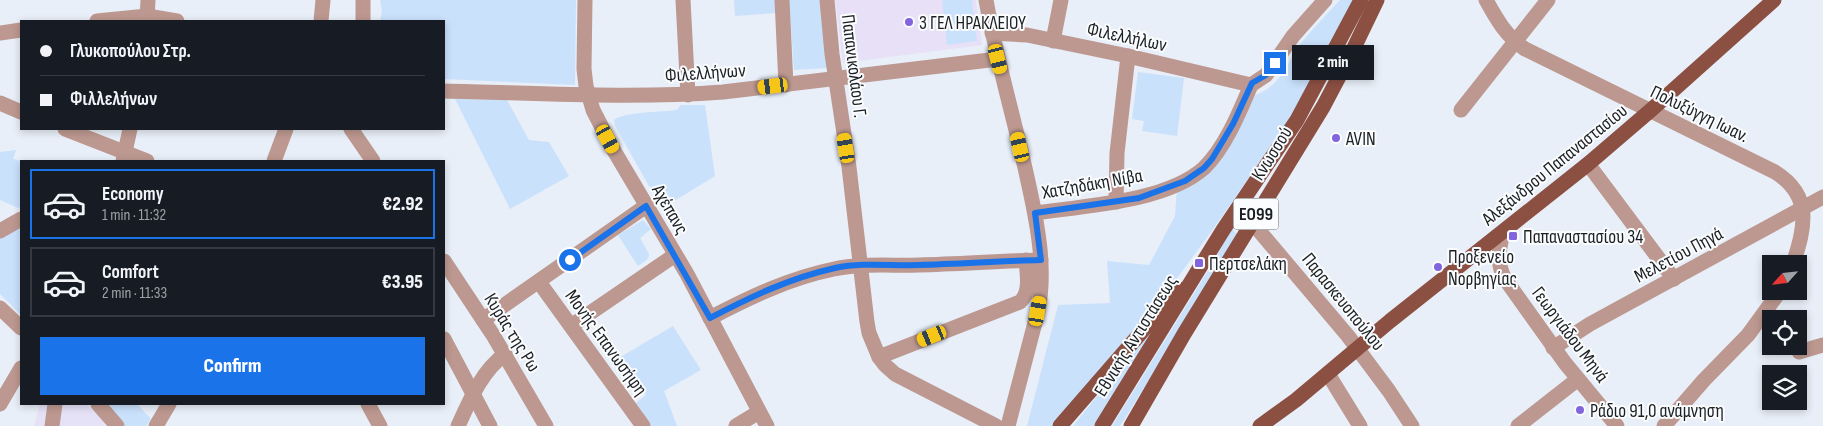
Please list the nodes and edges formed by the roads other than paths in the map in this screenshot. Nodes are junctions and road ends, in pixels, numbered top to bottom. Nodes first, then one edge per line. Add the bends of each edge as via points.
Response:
1 (148, 0) edge
2 (323, 0) edge
3 (363, 0) edge
4 (585, 0) edge
5 (683, 0) edge
6 (782, 0) edge
7 (826, 0) edge
8 (986, 0) edge
9 (1061, 0) edge
10 (1325, 0) edge
11 (1361, 0) edge
12 (1376, 0) edge
13 (1486, 0) edge
14 (1548, 0) edge
15 (1774, 0) edge
16 (147, 19) edge
17 (122, 20) edge
18 (162, 20) edge
19 (321, 20) edge
20 (363, 20) edge
21 (20, 30) edge
22 (0, 33) edge
23 (992, 33) junction
24 (1053, 41) junction
25 (1514, 42) junction
26 (1128, 56) junction
27 (998, 59) junction
28 (835, 78) junction
29 (786, 85) junction
30 (1251, 85) junction
31 (445, 91) edge
32 (588, 94) junction
33 (688, 95) junction
34 (0, 103) edge
35 (1461, 110) dead end
36 (1651, 110) junction
37 (20, 112) edge
38 (67, 130) edge
39 (130, 130) edge
40 (282, 130) edge
41 (352, 130) edge
42 (124, 157) edge
43 (141, 160) edge
44 (274, 160) edge
45 (372, 160) edge
46 (1588, 164) junction
47 (1116, 202) junction
48 (1821, 202) edge
49 (646, 206) junction
50 (1239, 207) junction
51 (1803, 209) junction
52 (1035, 213) junction
53 (20, 220) edge
54 (1252, 222) junction
55 (0, 231) edge
56 (1503, 232) junction
57 (675, 255) junction
58 (1795, 255) edge
59 (1034, 260) junction
60 (445, 263) edge
61 (1202, 264) junction
62 (860, 265) junction
63 (1674, 279) junction
64 (539, 282) junction
65 (1773, 300) edge
66 (0, 308) edge
67 (710, 318) junction
68 (483, 320) junction
69 (571, 326) junction
70 (20, 327) edge
71 (445, 341) edge
72 (1823, 345) edge
73 (1357, 348) junction
74 (1553, 348) junction
75 (1807, 350) edge
76 (505, 354) junction
77 (880, 358) junction
78 (20, 370) edge
79 (1328, 374) junction
80 (1578, 379) junction
81 (474, 394) junction
82 (0, 404) edge
83 (55, 405) edge
84 (99, 405) edge
85 (169, 405) edge
86 (369, 405) edge
87 (759, 412) junction
88 (163, 424) edge
89 (1263, 425) edge
90 (52, 426) edge
91 (117, 426) edge
92 (380, 426) edge
93 (458, 426) edge
94 (490, 426) edge
95 (546, 426) edge
96 (643, 426) edge
97 (736, 426) edge
98 (767, 426) edge
99 (996, 426) edge
100 (1008, 426) edge
101 (1060, 426) edge
102 (1102, 426) edge
103 (1131, 426) edge
104 (1360, 426) edge
105 (1412, 426) edge
106 (1518, 426) edge
107 (1617, 426) edge
108 (1664, 426) edge

1 - 16 street
2 - 19 street
3 - 20 street
4 - 32 street, Αχέπανς via 584,69
5 - 33 street
6 - 29 street
7 - 28 street, Παπανικολάου Γ.
8 - 23 street
9 - 24 street
10 - 30 street via 1293,36 1266,75
11 - 50 main road, Κνωσσού / ΕΟ99 via 1297,120
12 - 54 main road, Κνωσσού / ΕΟ99 via 1323,107
13 - 25 street
14 - 25 street
15 - 36 main road, Αλεξάνδρου Παπαναστασίου
16 - 17 street
16 - 18 street
21 - 22 street
23 - 24 street, Φιλελλήλων
23 - 27 street
24 - 26 street, Φιλελλήλων
25 - 35 street
25 - 36 street, Πολυξύγγη Ιωαν.
26 - 30 street, Φιλελλήλων
26 - 47 street via 1117,152
27 - 28 street, Φιλελλήνων
27 - 52 street
28 - 29 street, Φιλελλήνων
28 - 62 street, Παπανικολάου Γ.
29 - 33 street, Φιλελλήνων
30 - 47 street, Χατζηδάκη Νίβα via 1233,124 1204,168 1175,185 1139,198
31 - 32 street, Φιλελλήνων
32 - 33 street, Φιλελλήνων
32 - 49 street, Αχέπανς via 602,130
34 - 37 street
36 - 46 main road, Αλεξάνδρου Παπαναστασίου
36 - 51 street, Πολυξύγγη Ιωαν. via 1782,177 1793,187
38 - 42 street
39 - 42 street
40 - 44 street
41 - 45 street
42 - 43 street
46 - 56 main road, Αλεξάνδρου Παπαναστασίου
46 - 63 street
47 - 52 street, Χατζηδάκη Νίβα
48 - 51 street, Μελετίου Πηγά
49 - 57 street, Αχέπανς
49 - 64 street
50 - 54 street, Παρασκευοπούλου
50 - 61 main road, Κνωσσού / ΕΟ99
51 - 58 street, Πολυξύγγη Ιωαν. via 1803,226
51 - 63 street, Μελετίου Πηγά
52 - 59 street
53 - 55 street
54 - 73 street, Παρασκευοπούλου
54 - 103 main road, Κνωσσού / ΕΟ99
56 - 73 main road, Αλεξάνδρου Παπαναστασίου
56 - 74 street, Γεωργιάδου Μηνά via 1498,259 1500,271
57 - 67 street, Αχέπανς
57 - 69 street
59 - 62 street
59 - 77 street via 1027,291 1020,302
59 - 100 street via 1041,293
60 - 68 street, Κυράς της Ρω
61 - 101 main road
61 - 102 main road, Εθνικής Αντιστάσεως / ΕΟ99
62 - 67 street via 791,281
62 - 77 street, Παπανικολάου Γ. via 869,333
63 - 74 street, Μελετίου Πηγά via 1590,324
64 - 68 street
64 - 69 street, Μονής Επανωσήφη
65 - 108 street via 1748,335
66 - 70 street
67 - 87 street, Αχέπανς
68 - 76 street, Κυράς της Ρω
69 - 96 street, Μονής Επανωσήφη
71 - 81 street
72 - 75 street
73 - 79 main road, Αλεξάνδρου Παπαναστασίου
73 - 105 street, Παρασκευοπούλου
74 - 80 street, Γεωργιάδου Μηνά
76 - 81 street via 488,370
76 - 95 street, Κυράς της Ρω
77 - 99 street, Παπανικολάου Γ. via 895,374
78 - 82 street
79 - 89 main road, Αλεξάνδρου Παπαναστασίου
79 - 104 street
80 - 106 street
80 - 107 street, Γεωργιάδου Μηνά
81 - 93 street
81 - 94 street
83 - 90 street
84 - 91 street
85 - 88 street
86 - 92 street
87 - 97 street
87 - 98 street, Αχέπανς

